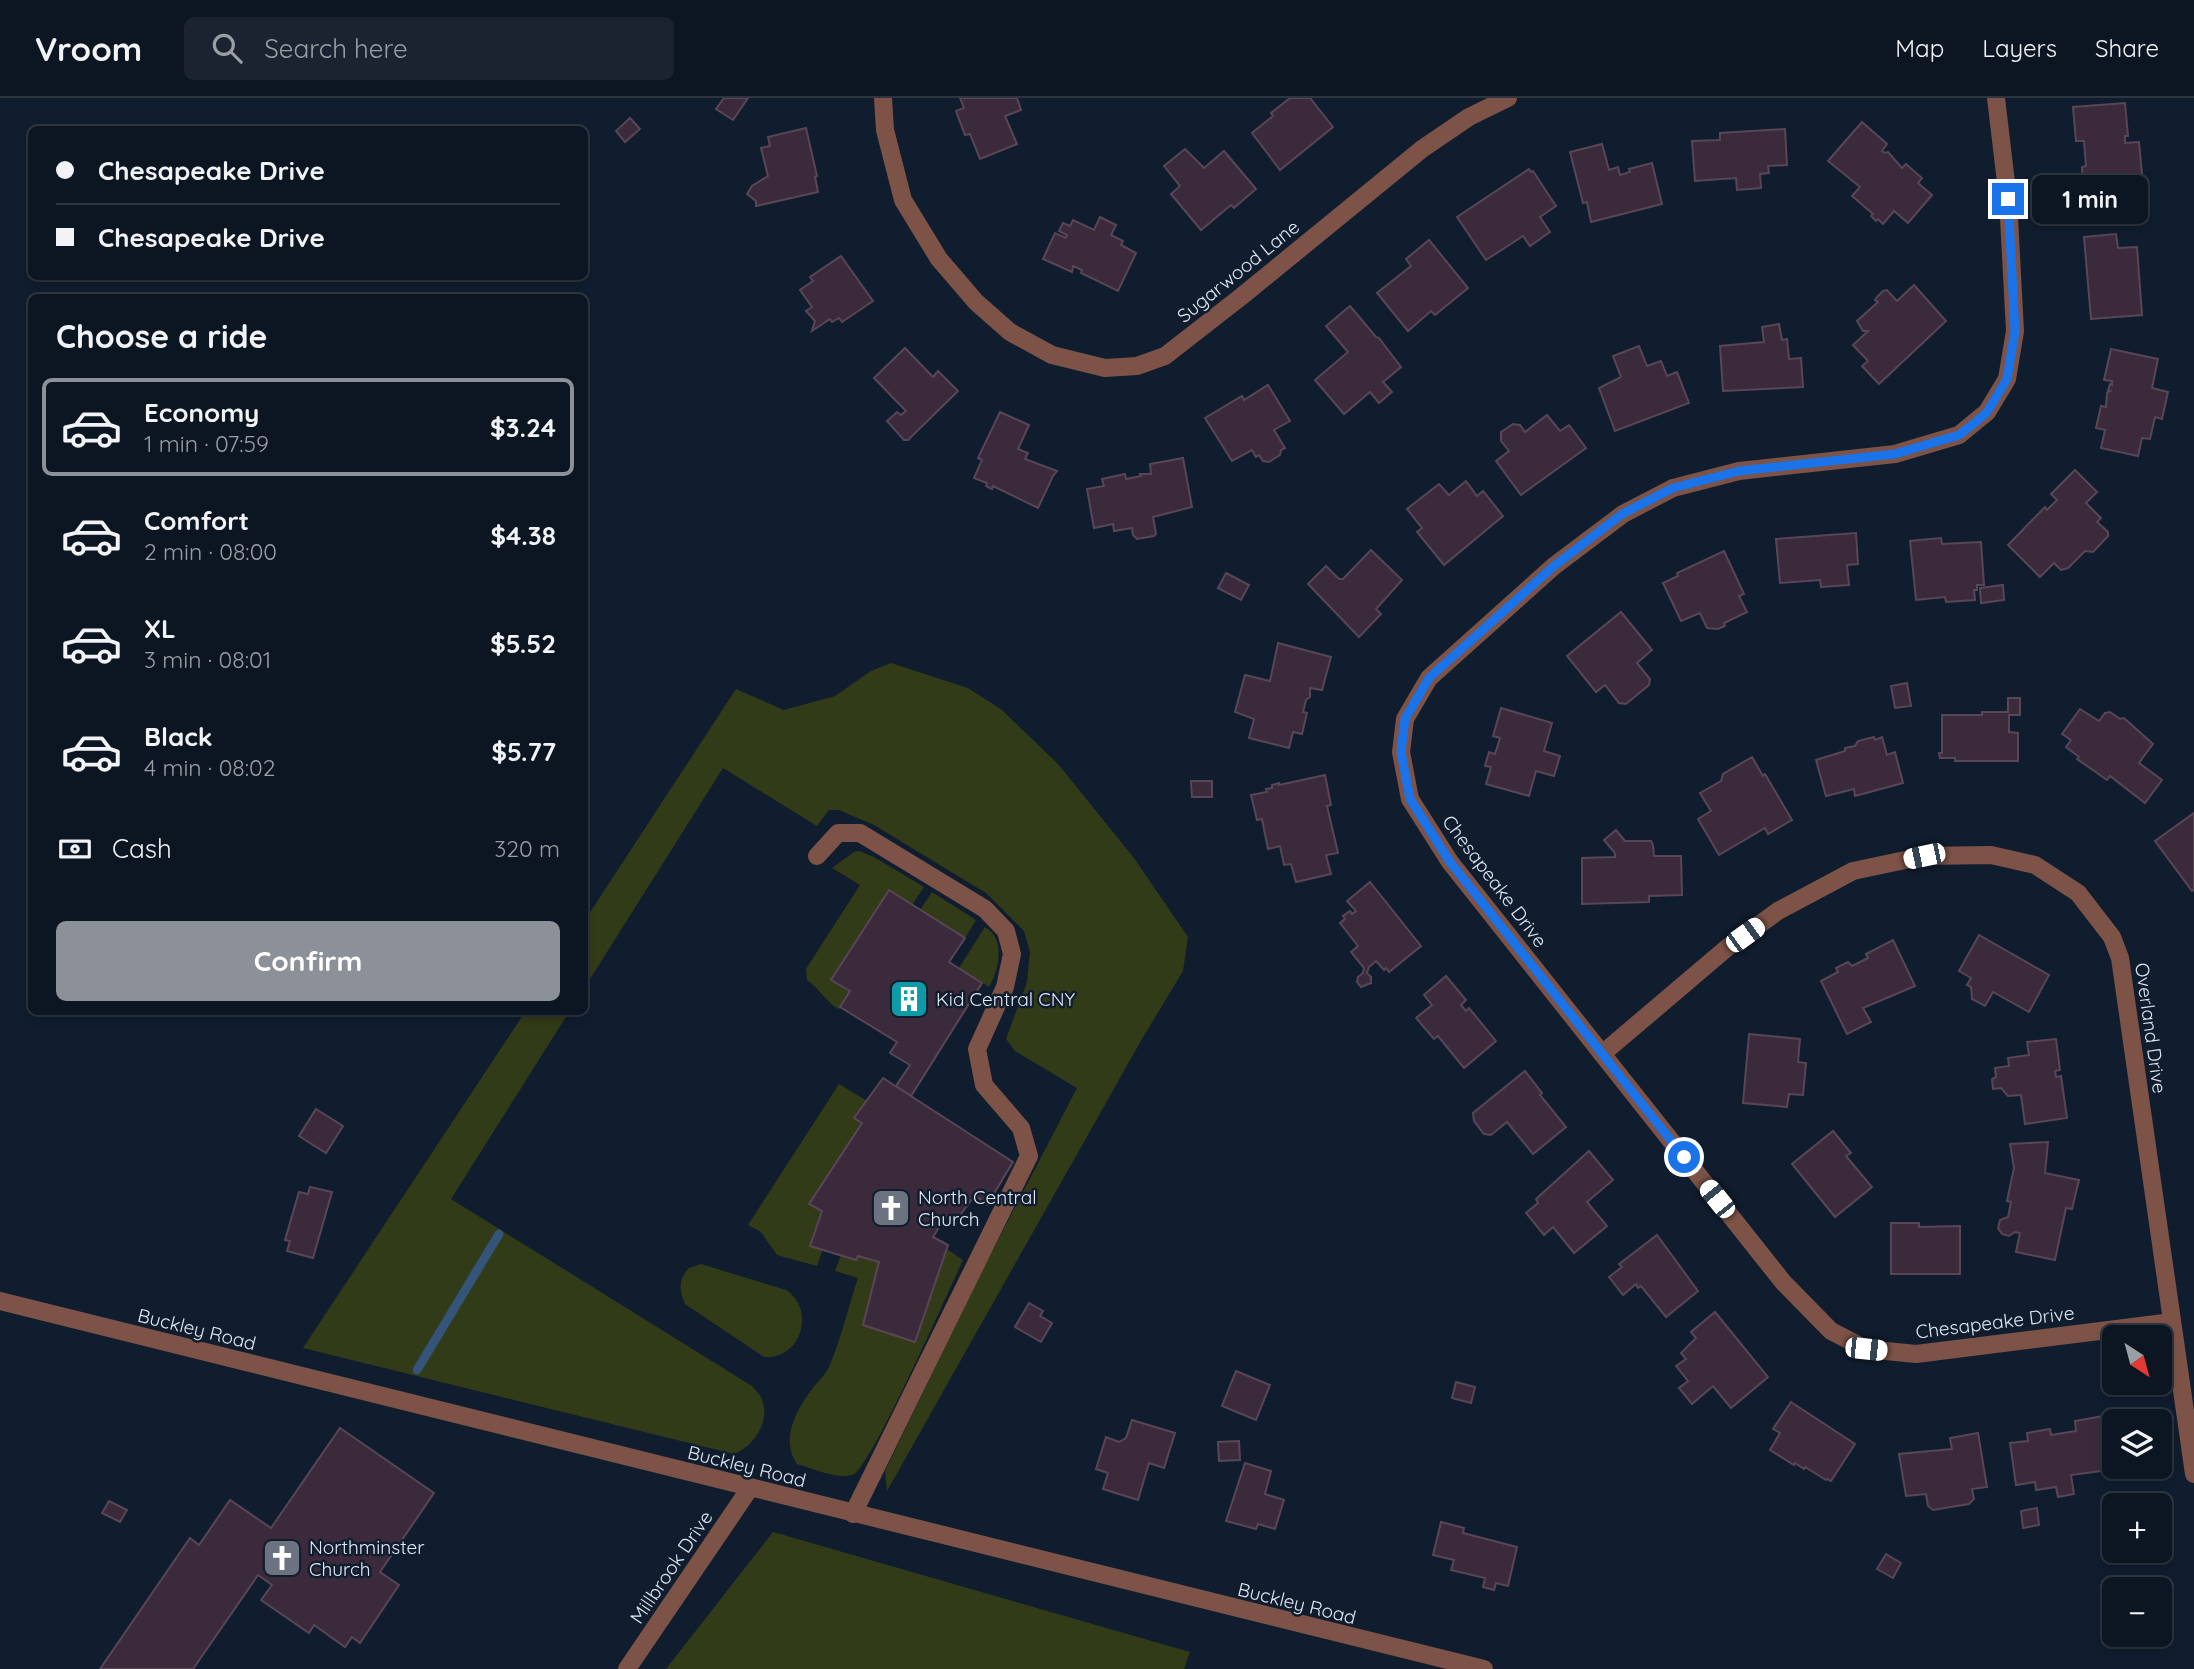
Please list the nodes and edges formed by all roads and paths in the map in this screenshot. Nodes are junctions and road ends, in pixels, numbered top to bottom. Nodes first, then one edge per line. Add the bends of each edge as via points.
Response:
1 (883, 98) edge
2 (1508, 98) edge
3 (1996, 98) edge
4 (817, 856) dead end
5 (1602, 1054) junction
6 (0, 1301) edge
7 (2172, 1322) junction
8 (2194, 1474) edge
9 (750, 1488) junction
10 (853, 1514) junction
11 (627, 1669) edge
12 (1484, 1669) edge

1 - 2 street, Sugarwood Lane via 885,130 903,200 939,259 1010,332 1052,355 1105,368 1137,366 1165,356 1422,149 1469,117
3 - 5 street, Chesapeake Drive via 2008,199 2015,331 2007,379 1987,412 1959,435 1895,454 1739,471 1673,488 1622,514 1554,566 1429,678 1405,719 1401,752 1410,799 1450,862
4 - 10 street via 838,833 860,833 985,909 1006,931 1012,954 1006,987 977,1049 984,1085 1021,1128 1029,1156
5 - 7 street, Chesapeake Drive via 1783,1282 1831,1331 1866,1349 1916,1354
5 - 7 street, Overland Drive via 1728,947 1768,918 1853,871 1924,856 1991,855 2035,865 2078,892 2112,937 2120,958
6 - 9 street, Buckley Road
7 - 8 street, Overland Drive
9 - 10 street, Buckley Road
9 - 11 street, Millbrook Drive
10 - 12 street, Buckley Road

